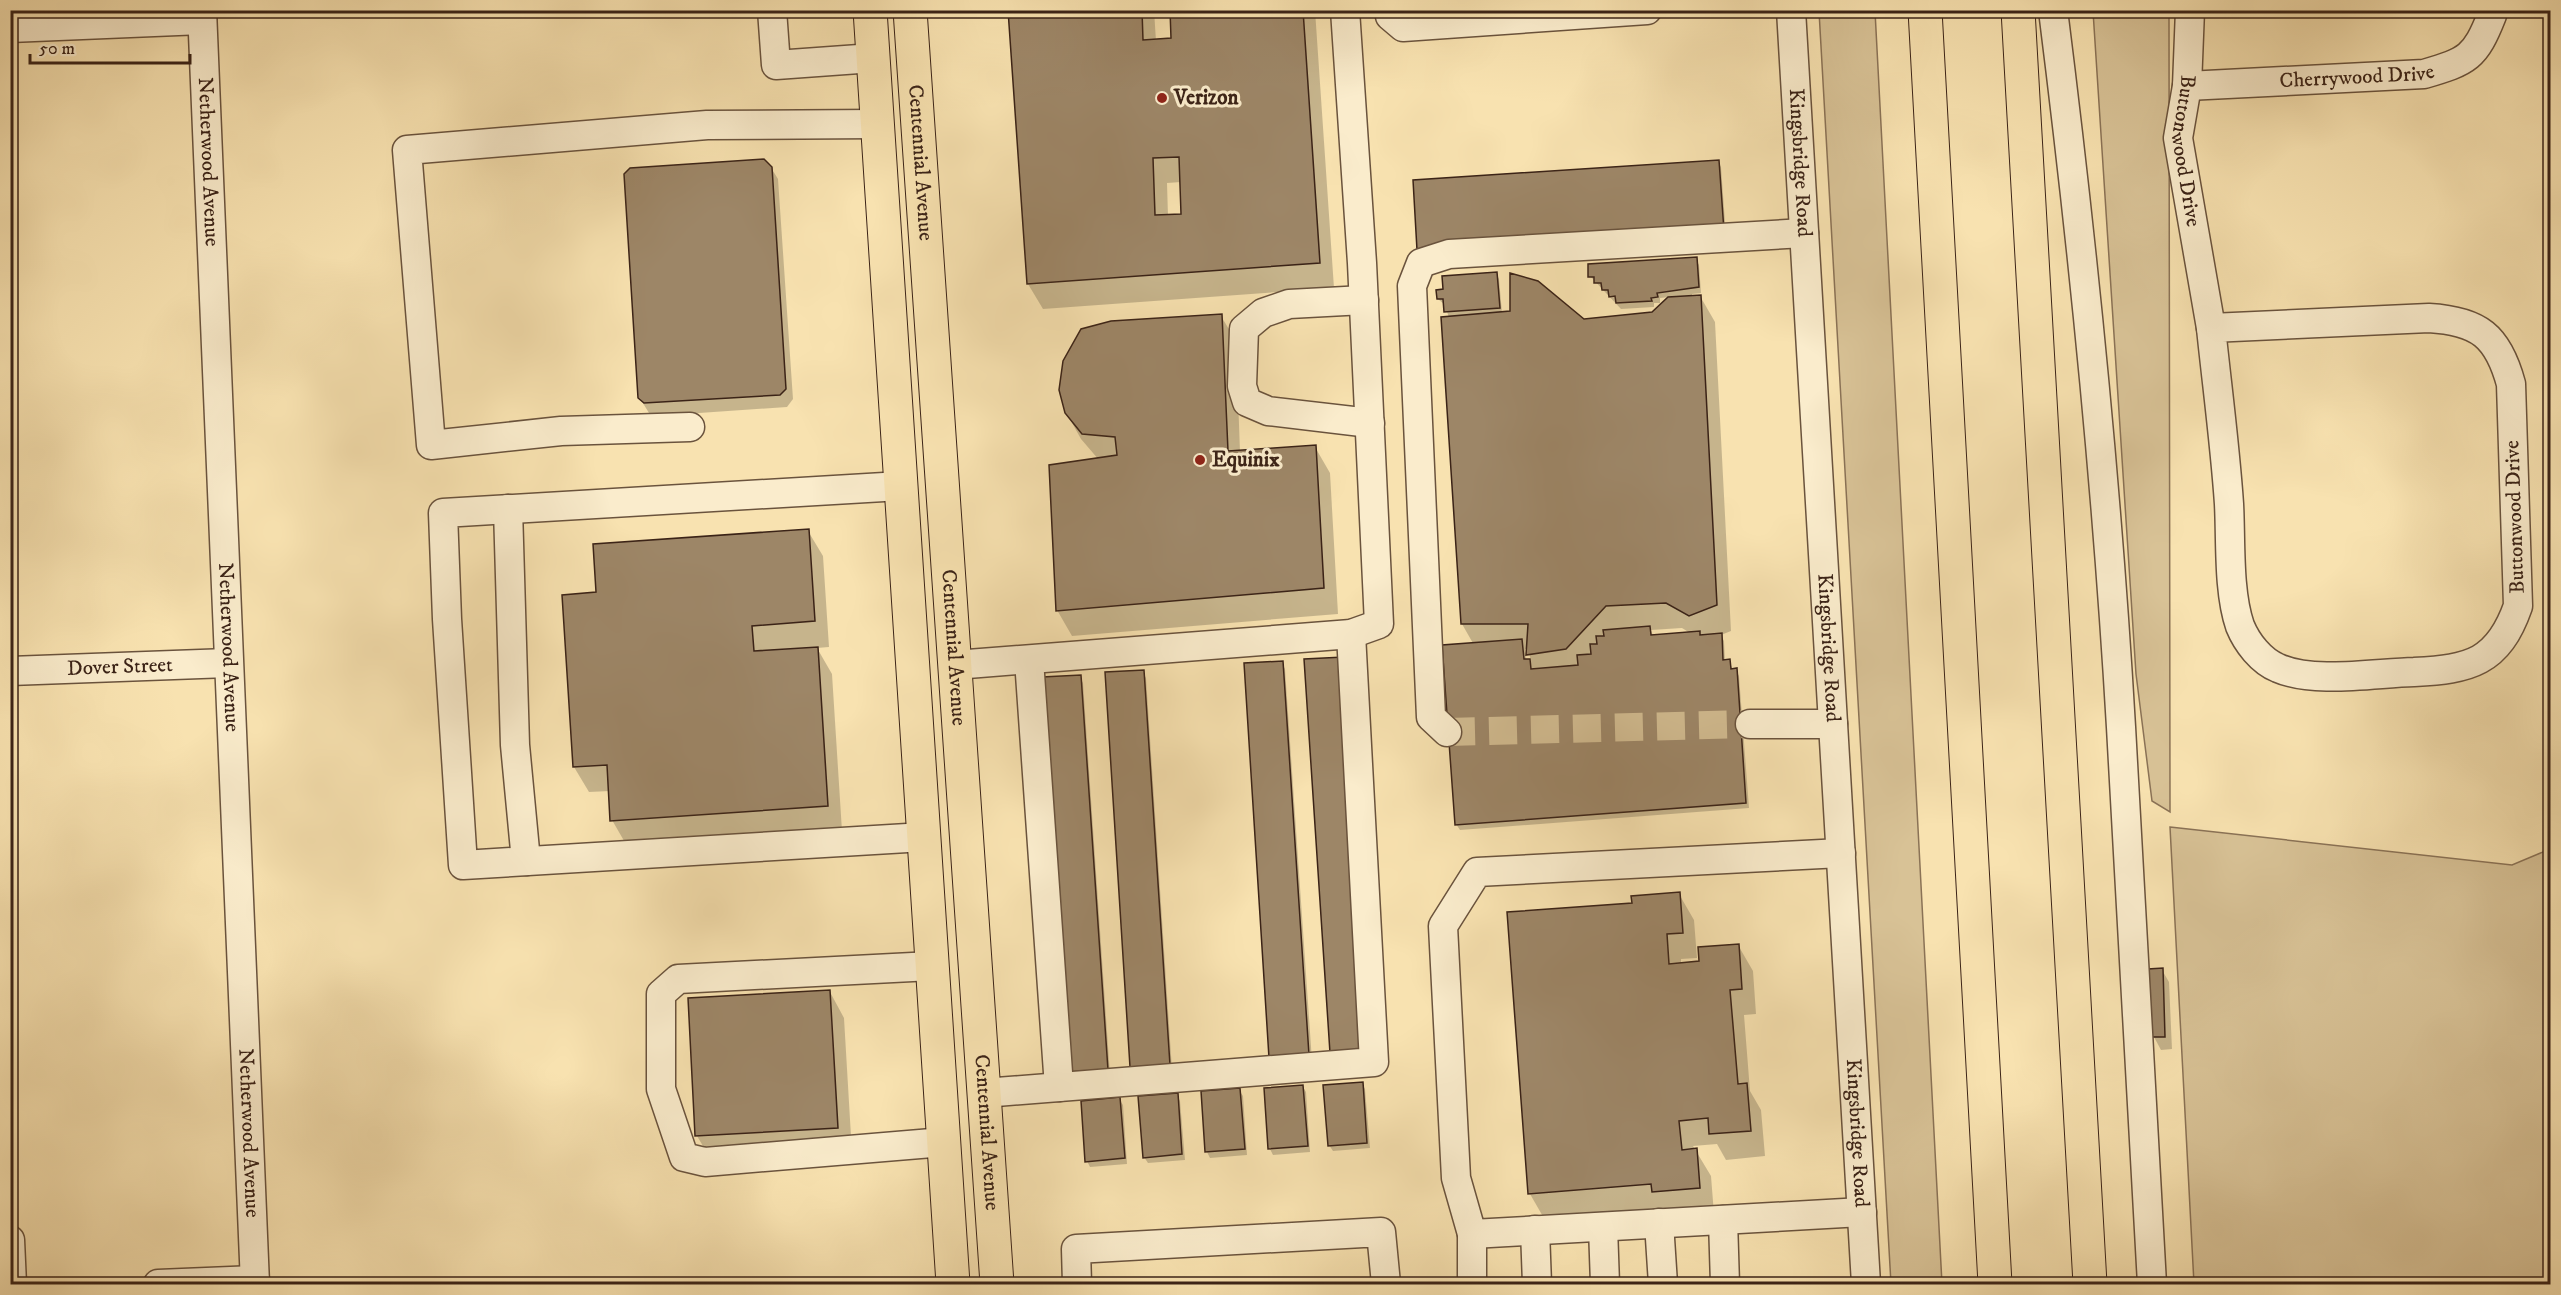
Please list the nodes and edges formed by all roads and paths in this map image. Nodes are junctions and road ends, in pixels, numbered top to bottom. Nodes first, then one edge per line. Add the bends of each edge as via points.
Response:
1 (772, 10) edge
2 (870, 10) edge
3 (910, 10) edge
4 (1345, 10) edge
5 (1389, 10) edge
6 (1647, 10) edge
7 (1791, 10) edge
8 (1925, 10) edge
9 (2018, 10) edge
10 (2054, 10) edge
11 (2190, 10) edge
12 (2492, 10) edge
13 (202, 15) edge
14 (10, 28) edge
15 (873, 58) junction
16 (2187, 86) junction
17 (877, 123) junction
18 (1804, 233) junction
19 (1364, 300) junction
20 (2211, 328) junction
21 (1370, 423) junction
22 (690, 428) dead end
23 (901, 486) junction
24 (508, 509) junction
25 (1352, 634) junction
26 (1029, 660) junction
27 (228, 663) junction
28 (955, 665) junction
29 (10, 671) edge
30 (1750, 724) tunnel mouth
31 (1833, 724) junction
32 (1447, 732) dead end
33 (924, 837) junction
34 (1841, 853) junction
35 (526, 861) junction
36 (932, 966) junction
37 (1059, 1087) junction
38 (984, 1093) junction
39 (944, 1142) junction
40 (1862, 1212) junction
41 (1723, 1220) junction
42 (1659, 1223) junction
43 (1603, 1227) junction
44 (1535, 1230) junction
45 (1472, 1234) junction
46 (10, 1240) edge
47 (255, 1282) edge
48 (12, 1284) edge
49 (158, 1284) edge
50 (953, 1284) edge
51 (997, 1284) edge
52 (1077, 1284) edge
53 (1386, 1284) edge
54 (1472, 1284) edge
55 (1537, 1284) edge
56 (1605, 1284) edge
57 (1663, 1284) edge
58 (1725, 1284) edge
59 (1866, 1284) edge
60 (1995, 1284) edge
61 (2090, 1284) edge
62 (2152, 1284) edge

1 - 15 street via 776,65
2 - 15 main road, Centennial Avenue
3 - 28 main road, Centennial Avenue
4 - 19 street
5 - 6 street via 1390,16 1403,27
7 - 18 street, Kingsbridge Road
8 - 60 main road
9 - 61 main road
10 - 62 street via 2107,537
11 - 16 street, Buttonwood Drive
12 - 16 street, Cherrywood Drive via 2480,46 2456,65 2424,74
13 - 14 street
13 - 27 street, Netherwood Avenue
15 - 17 main road, Centennial Avenue
16 - 20 street, Buttonwood Drive via 2178,138
17 - 22 street via 707,125 407,150 432,445 561,431
17 - 23 main road, Centennial Avenue
18 - 31 street, Kingsbridge Road
18 - 32 street via 1449,254 1421,263 1412,286 1431,717
19 - 21 street
19 - 21 street via 1289,304 1263,313 1244,329 1242,386 1247,402 1268,411
20 - 20 street, Buttonwood Drive via 2235,605 2240,627 2251,646 2264,661 2280,669 2317,676 2447,670 2469,666 2490,653 2503,639 2518,606 2511,384 2504,358 2490,340 2473,326 2451,319 2428,318
21 - 25 street via 1379,624
23 - 24 street
23 - 33 main road, Centennial Avenue
24 - 35 street via 515,745
24 - 35 street via 443,513 447,619 463,865
25 - 26 street
25 - 37 street via 1374,1062
26 - 28 street
26 - 37 street
27 - 29 street, Dover Street
27 - 47 street, Netherwood Avenue
28 - 38 main road, Centennial Avenue
30 - 31 street
31 - 34 street, Kingsbridge Road
33 - 35 street
33 - 36 main road, Centennial Avenue
34 - 40 street, Kingsbridge Road
34 - 45 street via 1477,872 1443,926 1456,1178
36 - 39 main road, Centennial Avenue
36 - 39 street via 678,979 661,994 661,1089 684,1157 705,1162
37 - 38 street
38 - 51 main road, Centennial Avenue
39 - 50 main road, Centennial Avenue
40 - 41 street
40 - 59 street, Kingsbridge Road
41 - 42 street
41 - 58 street
42 - 43 street
42 - 57 street
43 - 44 street
43 - 56 street
44 - 45 street
44 - 55 street
45 - 54 street
46 - 48 street
47 - 49 street
52 - 53 street via 1076,1250 1381,1232

